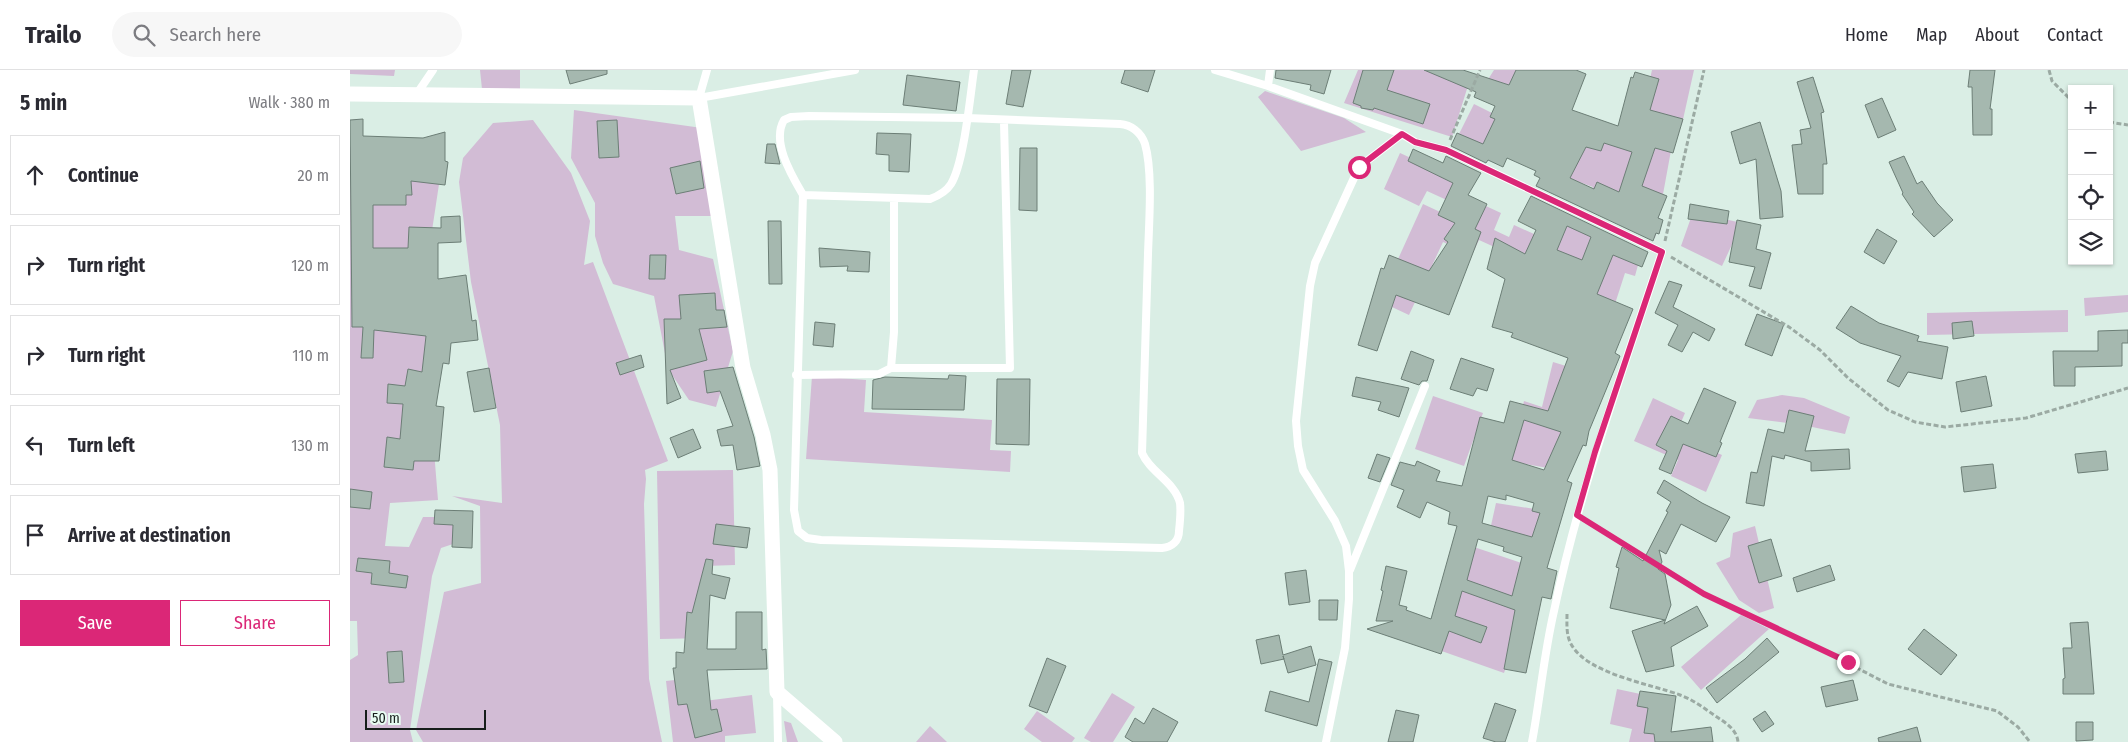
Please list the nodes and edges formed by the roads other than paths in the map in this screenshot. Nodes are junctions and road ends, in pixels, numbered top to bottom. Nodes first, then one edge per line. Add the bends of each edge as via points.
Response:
1 (433, 70) edge
2 (707, 70) edge
3 (855, 70) edge
4 (974, 70) edge
5 (1214, 70) edge
6 (1270, 70) edge
7 (1268, 86) junction
8 (350, 94) edge
9 (416, 96) junction
10 (699, 98) junction
11 (967, 118) junction
12 (1004, 122) junction
13 (1402, 134) junction
14 (803, 195) junction
15 (894, 200) junction
16 (891, 368) junction
17 (796, 376) junction
18 (1426, 386) dead end
19 (1349, 572) junction
20 (778, 692) junction
21 (778, 742) edge
22 (835, 742) edge
23 (1326, 742) edge
24 (1532, 742) edge

1 - 9 lane
2 - 10 lane
3 - 10 lane
4 - 11 lane
5 - 7 lane
6 - 7 lane
7 - 13 lane
8 - 9 street
9 - 10 street
10 - 20 street via 743,368 770,470
11 - 12 lane
11 - 14 lane via 809,116 784,120 780,131 784,153
11 - 15 lane via 952,183 942,194 930,199
12 - 16 lane via 1010,368
12 - 17 lane via 1126,125 1133,128 1144,142 1148,156 1149,217 1142,453 1180,503 1176,541 1168,548 1162,548 808,538 798,531 794,510
13 - 19 lane via 1359,167 1315,263 1310,286 1296,421 1298,446 1303,470 1335,520 1346,546
13 - 24 lane via 1415,142 1446,150 1662,252 1577,515 1554,611
14 - 15 lane
14 - 17 lane
15 - 16 lane
16 - 17 lane via 879,374
18 - 19 lane
19 - 23 lane via 1345,648
20 - 21 lane
20 - 22 street

